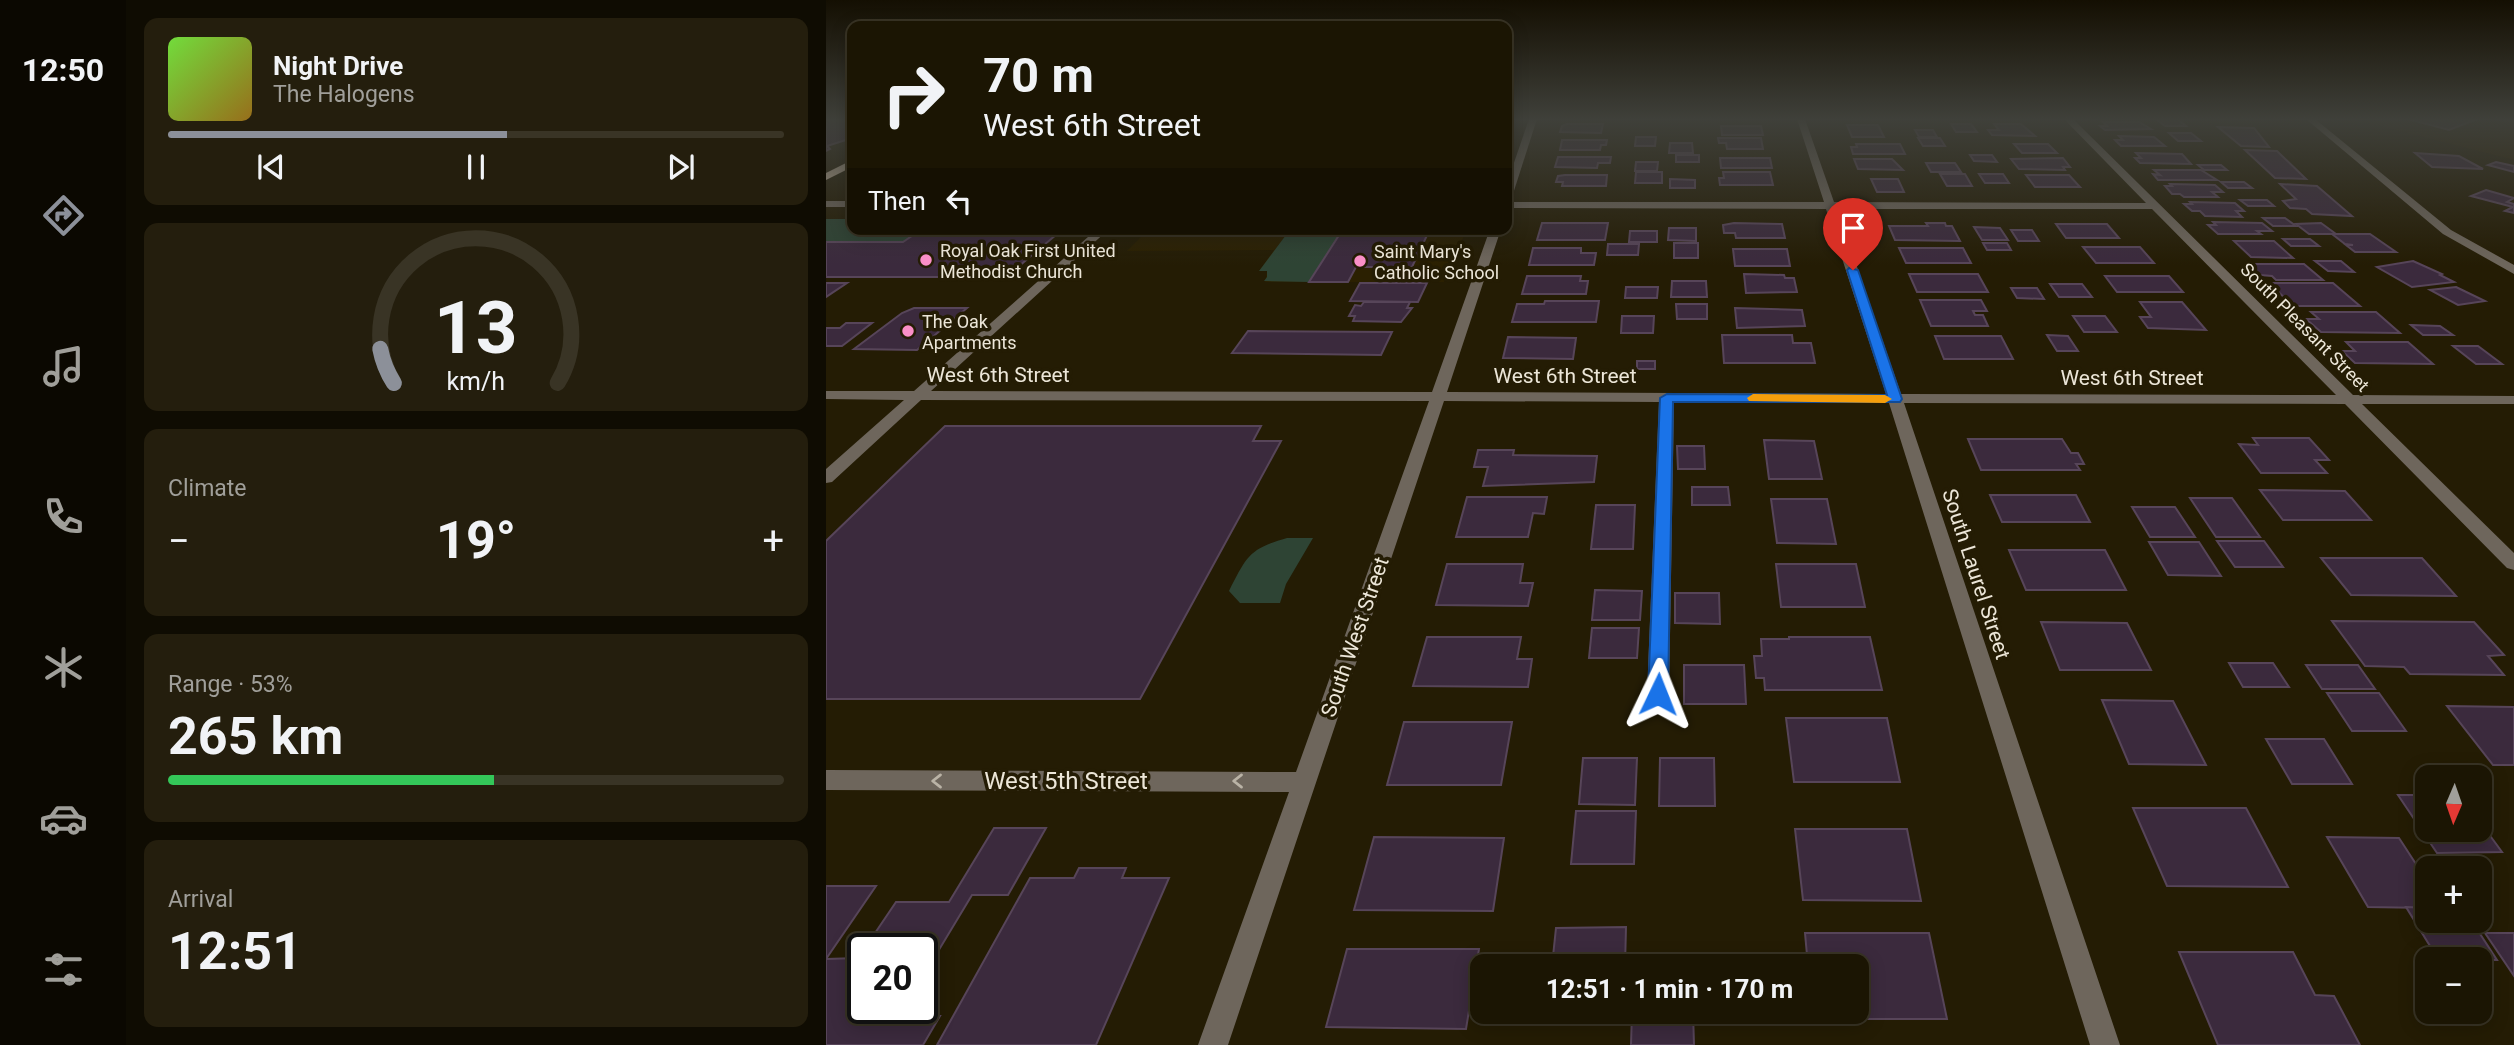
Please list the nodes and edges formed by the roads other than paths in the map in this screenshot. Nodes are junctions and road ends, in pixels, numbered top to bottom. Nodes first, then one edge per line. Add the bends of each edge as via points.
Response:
1 (843, 168) edge
2 (1819, 168) edge
3 (2117, 168) edge
4 (2369, 168) edge
5 (826, 177) edge
6 (826, 204) edge
7 (847, 204) edge
8 (1512, 205) edge
9 (1832, 205) junction
10 (2156, 206) junction
11 (1097, 235) edge
12 (1494, 235) edge
13 (2514, 270) edge
14 (826, 395) edge
15 (916, 396) junction
16 (1439, 397) junction
17 (1667, 398) junction
18 (2350, 398) junction
19 (1895, 399) junction
20 (2514, 400) edge
21 (826, 478) edge
22 (2514, 564) edge
23 (1658, 694) dead end
24 (826, 780) edge
25 (1306, 782) junction
26 (1213, 1045) edge
27 (2105, 1045) edge

1 - 5 main road
2 - 9 street, South Laurel Street
3 - 10 street, South Pleasant Street
4 - 13 street via 2447,232
6 - 7 street
8 - 9 street
9 - 10 street
9 - 19 street, South Laurel Street
10 - 18 street, South Pleasant Street
11 - 15 street
12 - 16 street, South West Street
14 - 15 street, West 6th Street
15 - 16 street, West 6th Street
15 - 21 street
16 - 17 street, West 6th Street
16 - 25 street, South West Street
17 - 19 street, West 6th Street
17 - 23 street
18 - 19 street, West 6th Street
18 - 20 street, West 6th Street
18 - 22 street, South Pleasant Street
19 - 27 street, South Laurel Street
25 -> 24 street, West 5th Street
25 - 26 street, South West Street

